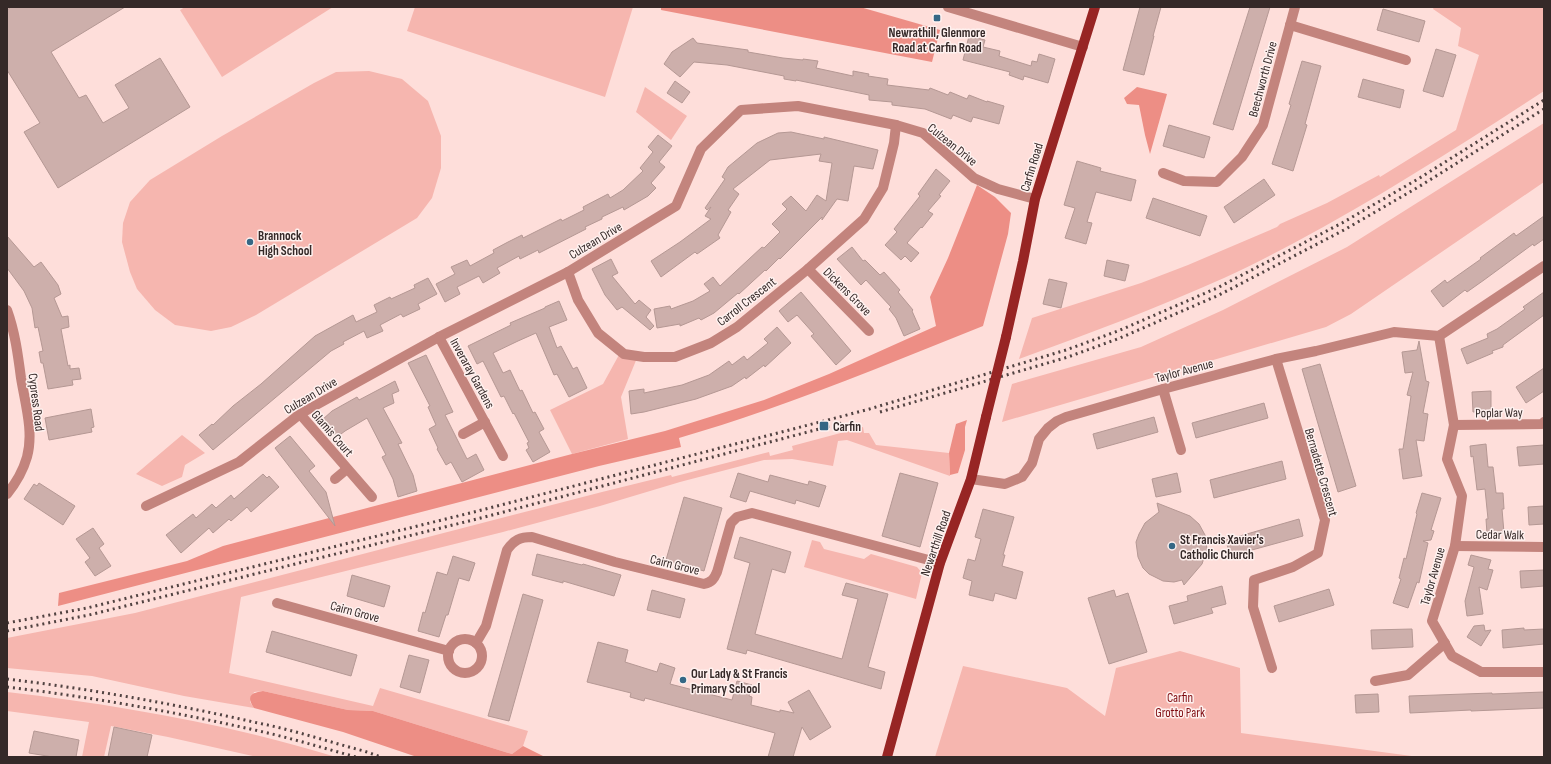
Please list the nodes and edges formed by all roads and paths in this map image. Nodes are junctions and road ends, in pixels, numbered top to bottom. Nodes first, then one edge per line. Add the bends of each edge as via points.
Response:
1 (948, 7) edge
2 (1095, 7) edge
3 (1295, 7) edge
4 (1290, 25) junction
5 (1083, 47) junction
6 (1406, 60) dead end
7 (896, 125) junction
8 (1163, 173) dead end
9 (1035, 199) junction
10 (1544, 266) edge
11 (808, 269) junction
12 (568, 272) junction
13 (7, 310) edge
14 (869, 331) dead end
15 (1439, 336) junction
16 (439, 337) junction
17 (1006, 337) joint
18 (1276, 359) junction
19 (1163, 389) junction
20 (300, 414) junction
21 (485, 422) junction
22 (1544, 422) edge
23 (1454, 425) junction
24 (464, 434) dead end
25 (1181, 450) dead end
26 (503, 456) dead end
27 (347, 469) junction
28 (335, 479) dead end
29 (972, 479) junction
30 (7, 494) edge
31 (372, 497) dead end
32 (146, 506) dead end
33 (1455, 546) junction
34 (1544, 547) edge
35 (940, 563) junction
36 (277, 603) dead end
37 (476, 643) junction
38 (1445, 643) junction
39 (449, 651) junction
40 (1272, 668) dead end
41 (1544, 672) edge
42 (1375, 681) dead end
43 (887, 757) edge

1 - 5 street
2 - 5 main road, Carfin Road
3 - 4 street, Beechworth Drive
4 - 6 street
4 - 8 street, Beechworth Drive via 1263,125 1242,157 1217,182 1184,181
5 - 9 main road, Carfin Road
7 - 9 street, Culzean Drive via 922,133 974,178 998,189
7 - 11 street, Carroll Crescent via 883,188 864,219
7 - 12 street, Culzean Drive via 798,106 741,110 702,149 676,206
9 - 17 main road, Carfin Road
10 - 15 street
11 - 12 street, Carroll Crescent via 737,327 711,343 675,357 624,354 598,333 578,300
11 - 14 street, Dickens Grove
12 - 16 street, Culzean Drive
13 - 30 street, Cypress Road via 20,367 29,438 27,456 16,483
15 - 18 street, Taylor Avenue via 1394,332
15 - 23 street, Taylor Avenue
16 - 20 street, Culzean Drive
16 - 21 street, Inveraray Gardens
17 - 29 main road, Newarthill Road, bridge
18 - 19 street, Taylor Avenue
18 - 40 street, Bernadette Crescent via 1325,520 1318,553 1293,567 1254,580 1253,607
19 - 25 street
19 - 29 street, Taylor Avenue via 1057,421 1039,439 1032,463 1022,477 1015,481 1006,484
20 - 27 street, Glamis Court
20 - 32 street, Culzean Drive via 239,462
21 - 24 street, Inveraray Gardens
21 - 26 street, Inveraray Gardens
22 - 23 street, Poplar Way
23 - 33 street, Taylor Avenue via 1447,459 1462,496
27 - 28 street, Glamis Court
27 - 31 street, Glamis Court
29 - 35 main road, Newarthill Road
33 - 34 street, Cedar Walk
33 - 38 street, Taylor Avenue via 1432,621
35 - 37 street, Cairn Grove via 752,513 737,517 731,523 714,579 704,584 615,562 532,537 524,537 512,543 507,550 486,626
35 - 43 main road, Newarthill Road
36 - 39 street, Cairn Grove
37 - 39 street via 471,640 460,640 451,646
37 - 39 street via 482,658 477,668 467,673 456,670 449,662
38 - 41 street, Taylor Avenue via 1452,656 1481,672
38 - 42 street via 1408,675

